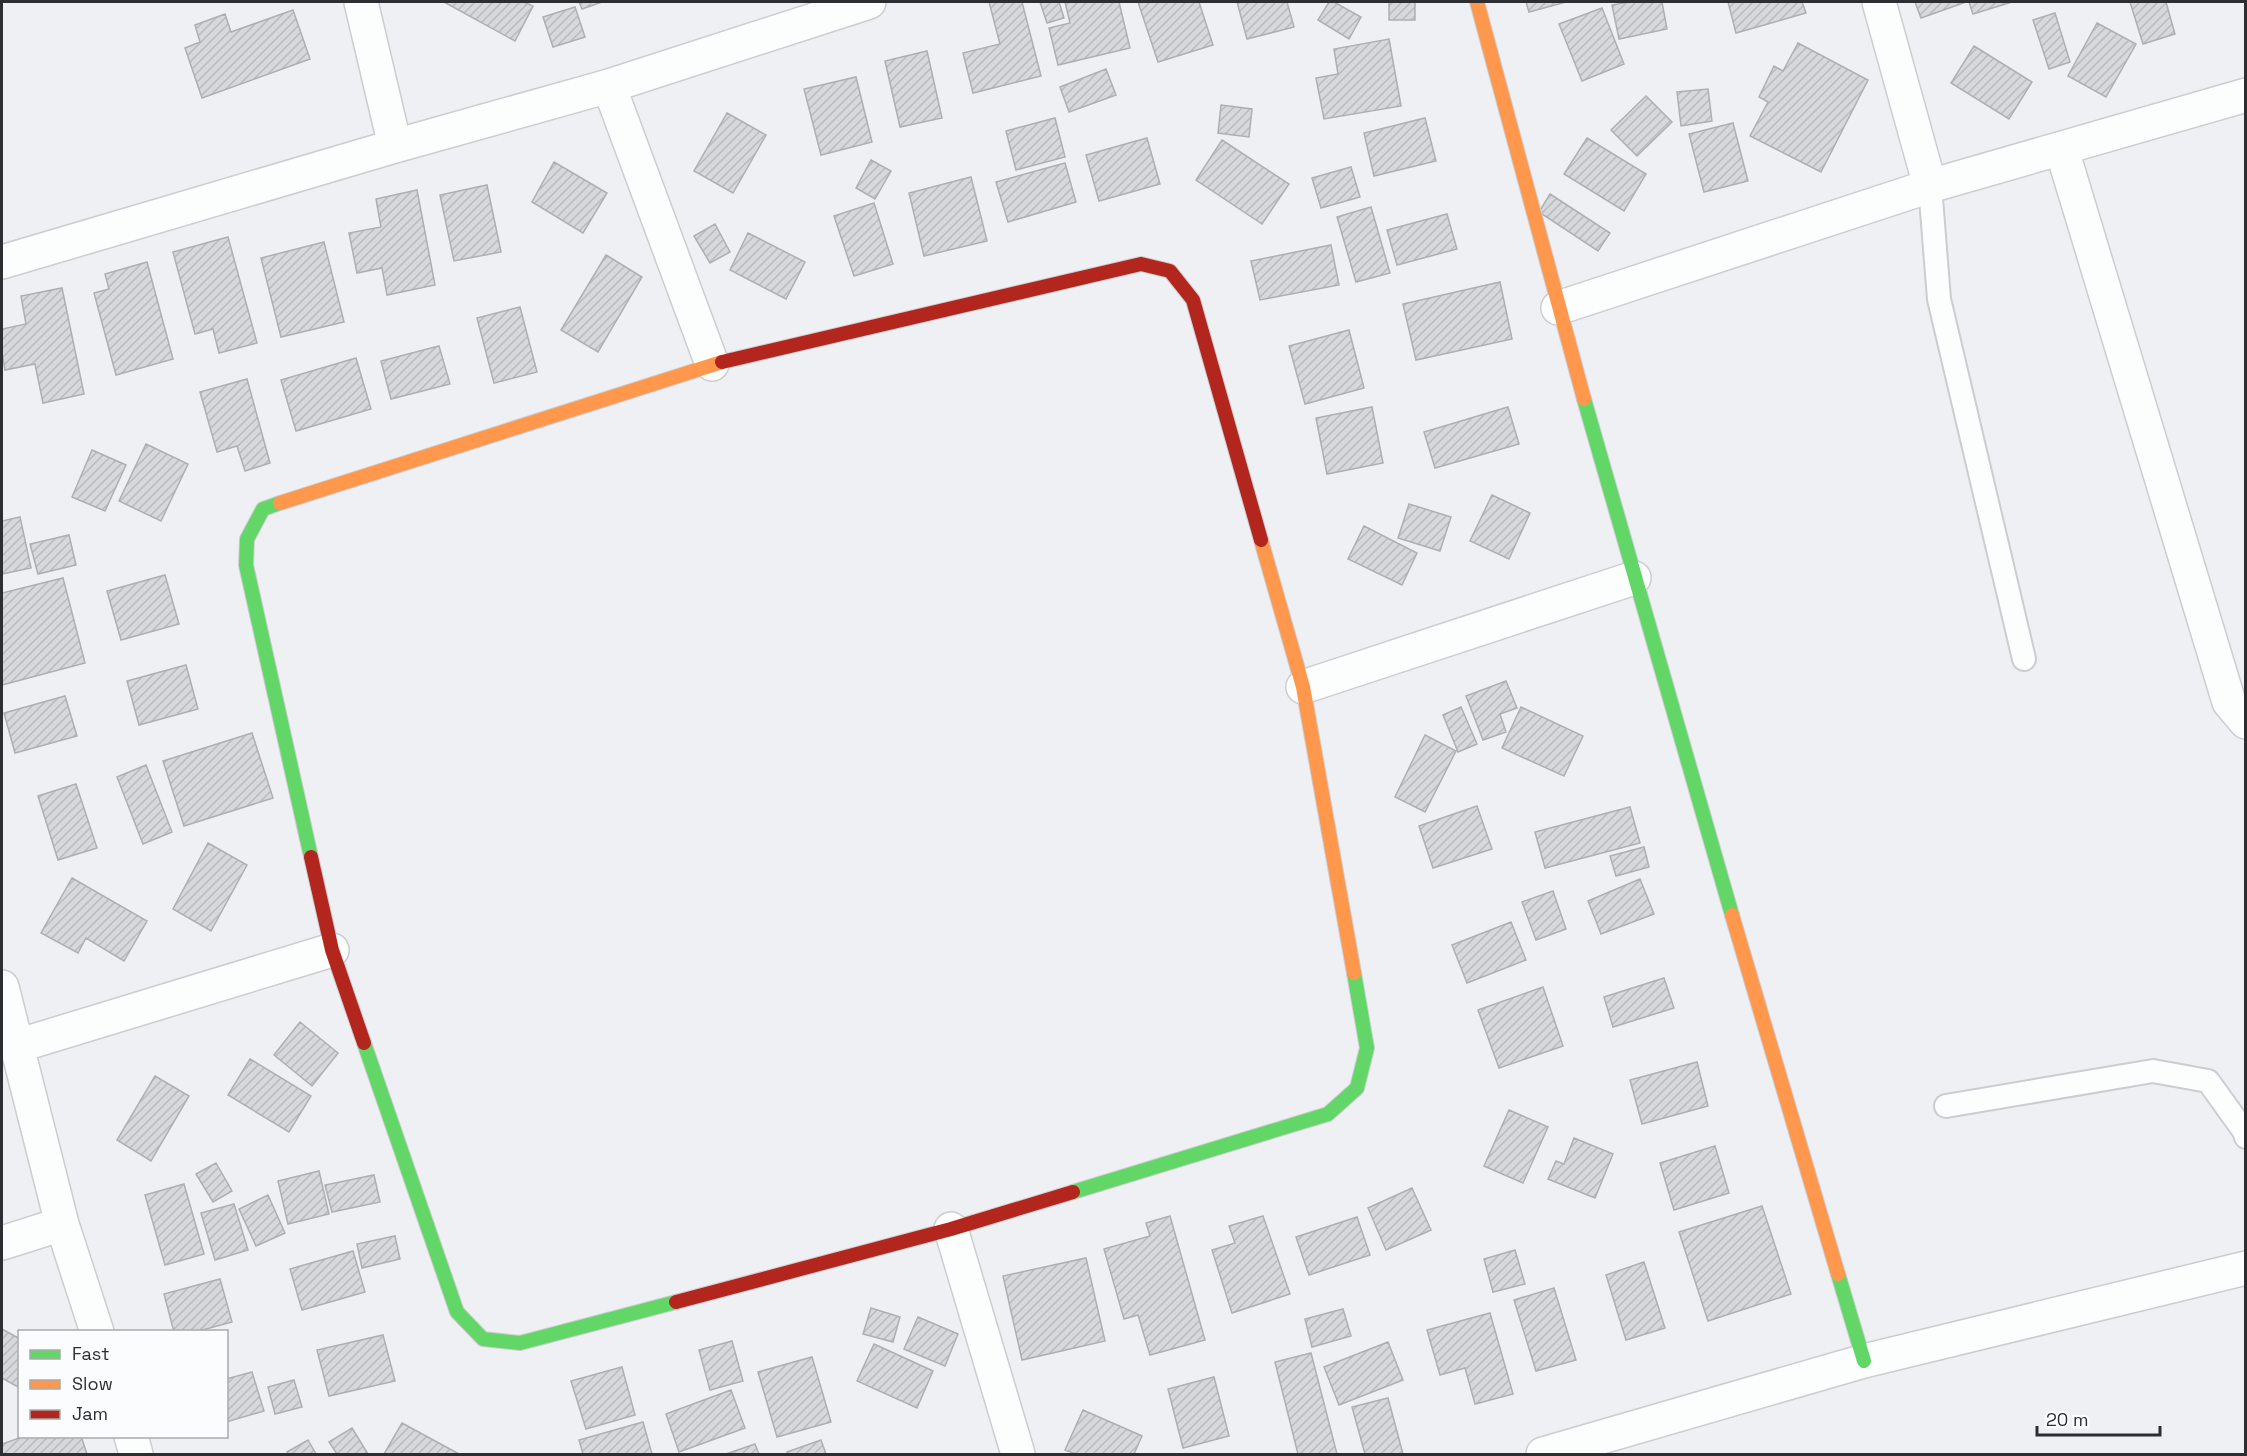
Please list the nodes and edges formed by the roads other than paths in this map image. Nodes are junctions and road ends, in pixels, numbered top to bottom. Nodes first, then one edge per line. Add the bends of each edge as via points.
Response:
1 (361, 2) edge
2 (869, 2) edge
3 (1477, 2) edge
4 (1879, 2) edge
5 (609, 86) junction
6 (2246, 95) edge
7 (395, 146) junction
8 (2062, 150) junction
9 (1930, 186) junction
10 (2, 262) edge
11 (1558, 308) junction
12 (712, 364) junction
13 (1634, 578) junction
14 (2024, 659) dead end
15 (1303, 687) junction
16 (2246, 722) edge
17 (332, 950) junction
18 (2, 987) edge
19 (17, 1046) junction
20 (1946, 1106) dead end
21 (2246, 1137) edge
22 (62, 1224) junction
23 (951, 1229) junction
24 (2, 1243) edge
25 (2246, 1268) edge
26 (96, 1330) edge
27 (1863, 1361) junction
28 (131, 1438) edge
29 (136, 1455) edge
30 (1018, 1455) edge
31 (1543, 1455) edge

1 - 7 street
2 - 5 street
3 - 11 street
4 - 9 street
5 - 7 street
5 - 12 street
6 - 8 street
7 - 10 street
8 - 9 street
8 - 16 street via 2229,702
9 - 11 street
9 - 14 lane via 1939,298
11 - 13 street
12 - 15 street via 1141,264 1170,271 1193,300
12 - 17 street via 263,509 247,539 246,565
13 - 15 street
13 - 27 street
15 - 23 street via 1367,1048 1357,1088 1328,1114
17 - 19 street
17 - 23 street via 456,1312 483,1339 520,1343
18 - 19 street
19 - 22 street
20 - 21 lane via 2153,1071 2208,1081
22 - 24 street
22 - 26 street
23 - 30 street
25 - 27 street
27 - 31 street
28 - 29 street

